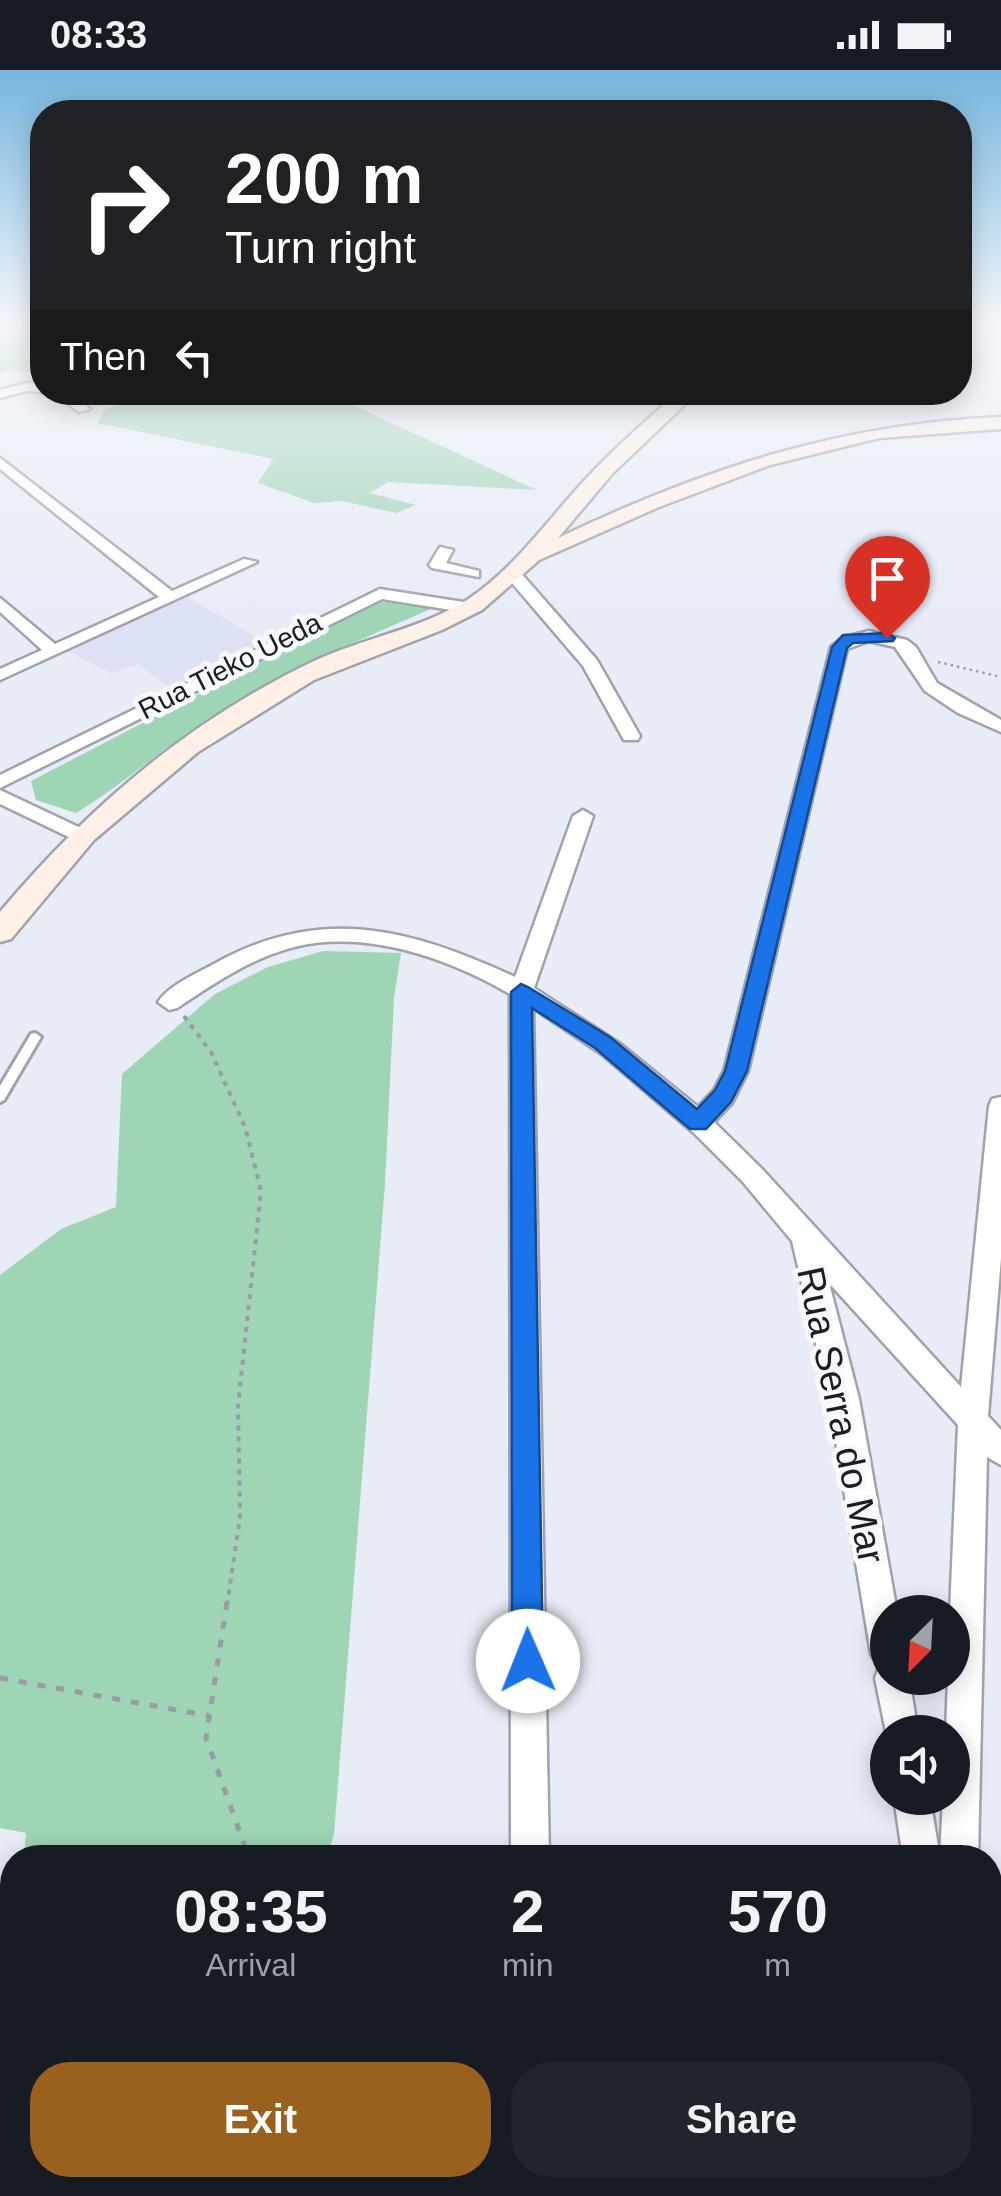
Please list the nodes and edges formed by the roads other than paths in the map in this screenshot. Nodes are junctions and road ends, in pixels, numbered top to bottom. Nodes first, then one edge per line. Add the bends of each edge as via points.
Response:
1 (659, 420) edge
2 (1001, 422) edge
3 (852, 436) junction
4 (1001, 438) edge
5 (0, 462) edge
6 (570, 510) junction
7 (614, 518) junction
8 (445, 550) dead end
9 (249, 562) dead end
10 (520, 568) junction
11 (473, 574) dead end
12 (171, 598) junction
13 (0, 603) edge
14 (470, 608) junction
15 (52, 650) junction
16 (0, 674) edge
17 (1001, 727) edge
18 (631, 736) dead end
19 (0, 782) edge
20 (0, 796) edge
21 (583, 816) dead end
22 (82, 836) junction
23 (0, 932) edge
24 (521, 992) junction
25 (170, 1002) road end
26 (36, 1037) dead end
27 (0, 1096) edge
28 (1001, 1106) edge
29 (698, 1123) junction
30 (803, 1236) junction
31 (974, 1421) junction
32 (1001, 1451) edge
33 (878, 1595) edge
34 (915, 1815) edge
35 (530, 1845) edge
36 (920, 1845) edge
37 (959, 1845) edge

1 - 6 main road
2 - 3 main road
3 - 4 main road
3 - 7 main road via 766,457
5 - 12 street
6 - 7 main road
6 - 10 main road
7 - 10 main road
8 - 11 street via 437,566
9 - 12 street
10 - 14 main road
10 - 18 street via 591,664
12 - 15 street
13 - 15 street
14 - 19 street, Rua Tieko Ueda via 380,594
14 - 22 main road via 305,675 192,746
15 - 16 street
17 - 29 street via 927,684 900,643 869,635 848,638 840,647 736,1071
20 - 22 street
21 - 24 street
22 - 23 main road
24 - 25 street via 395,940 340,934 291,940 248,955
24 - 29 street via 602,1043
24 - 35 street
26 - 27 lane
28 - 31 street
29 - 30 street
30 - 31 street
30 - 33 street, Rua Serra do Mar via 844,1398
31 - 32 street
31 - 37 street
34 - 36 street

